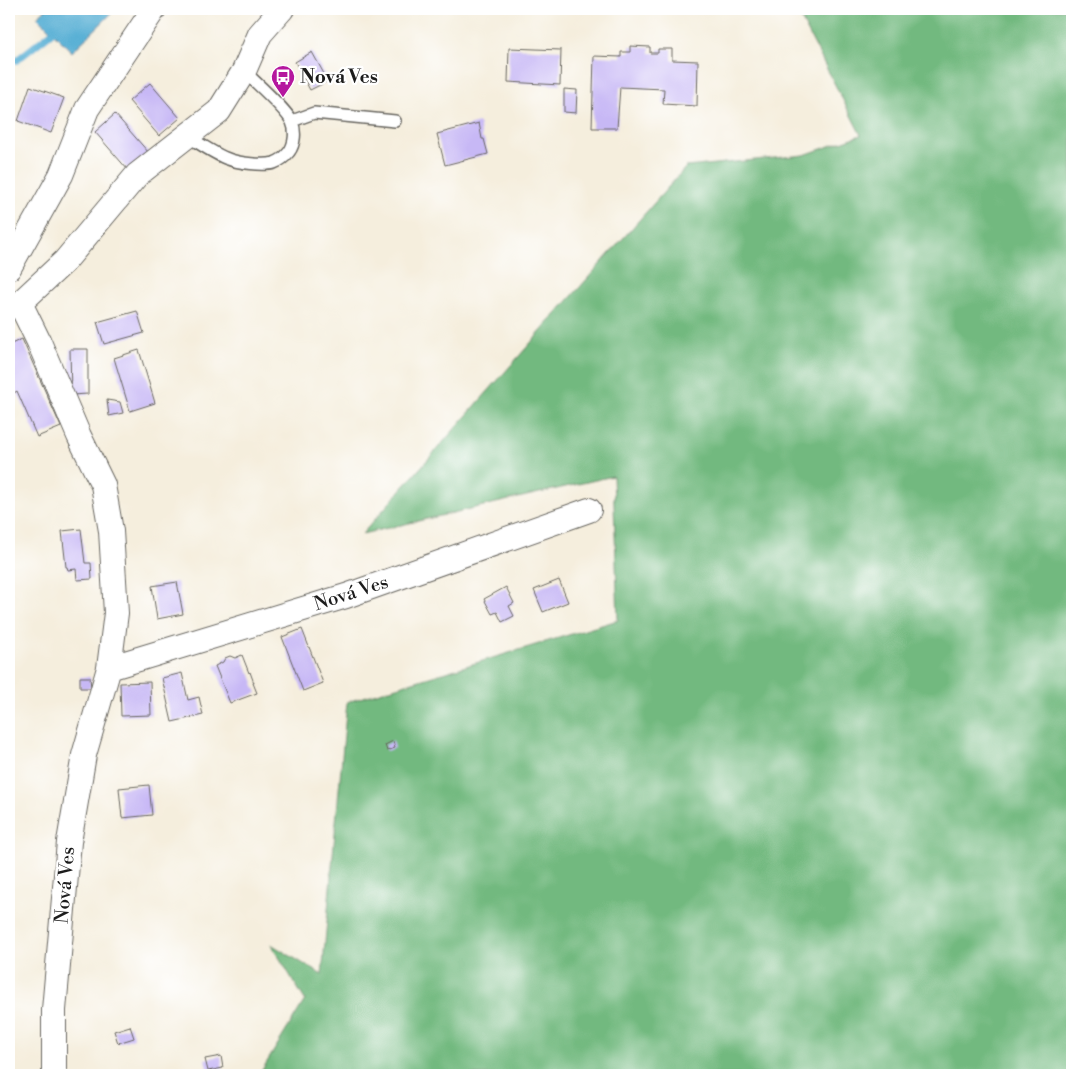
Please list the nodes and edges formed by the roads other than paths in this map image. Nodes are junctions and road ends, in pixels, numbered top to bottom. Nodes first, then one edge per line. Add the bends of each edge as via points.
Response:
1 (154, 9) edge
2 (282, 9) edge
3 (244, 72) junction
4 (292, 121) junction
5 (395, 121) dead end
6 (187, 136) junction
7 (9, 268) edge
8 (14, 305) edge
9 (589, 510) dead end
10 (109, 668) junction
11 (54, 1075) edge

1 - 7 street via 87,109 61,175
2 - 3 street, Nová Ves via 260,34
3 - 4 lane
3 - 6 street, Nová Ves via 219,111
4 - 5 lane via 314,113
4 - 6 lane via 294,139 291,150 272,164 227,159
6 - 8 street, Nová Ves via 137,175 65,261
8 - 10 street, Nová Ves via 39,342 104,485 111,531 116,613
9 - 10 street, Nová Ves via 346,596
10 - 11 street, Nová Ves via 84,756 69,842 54,1010

